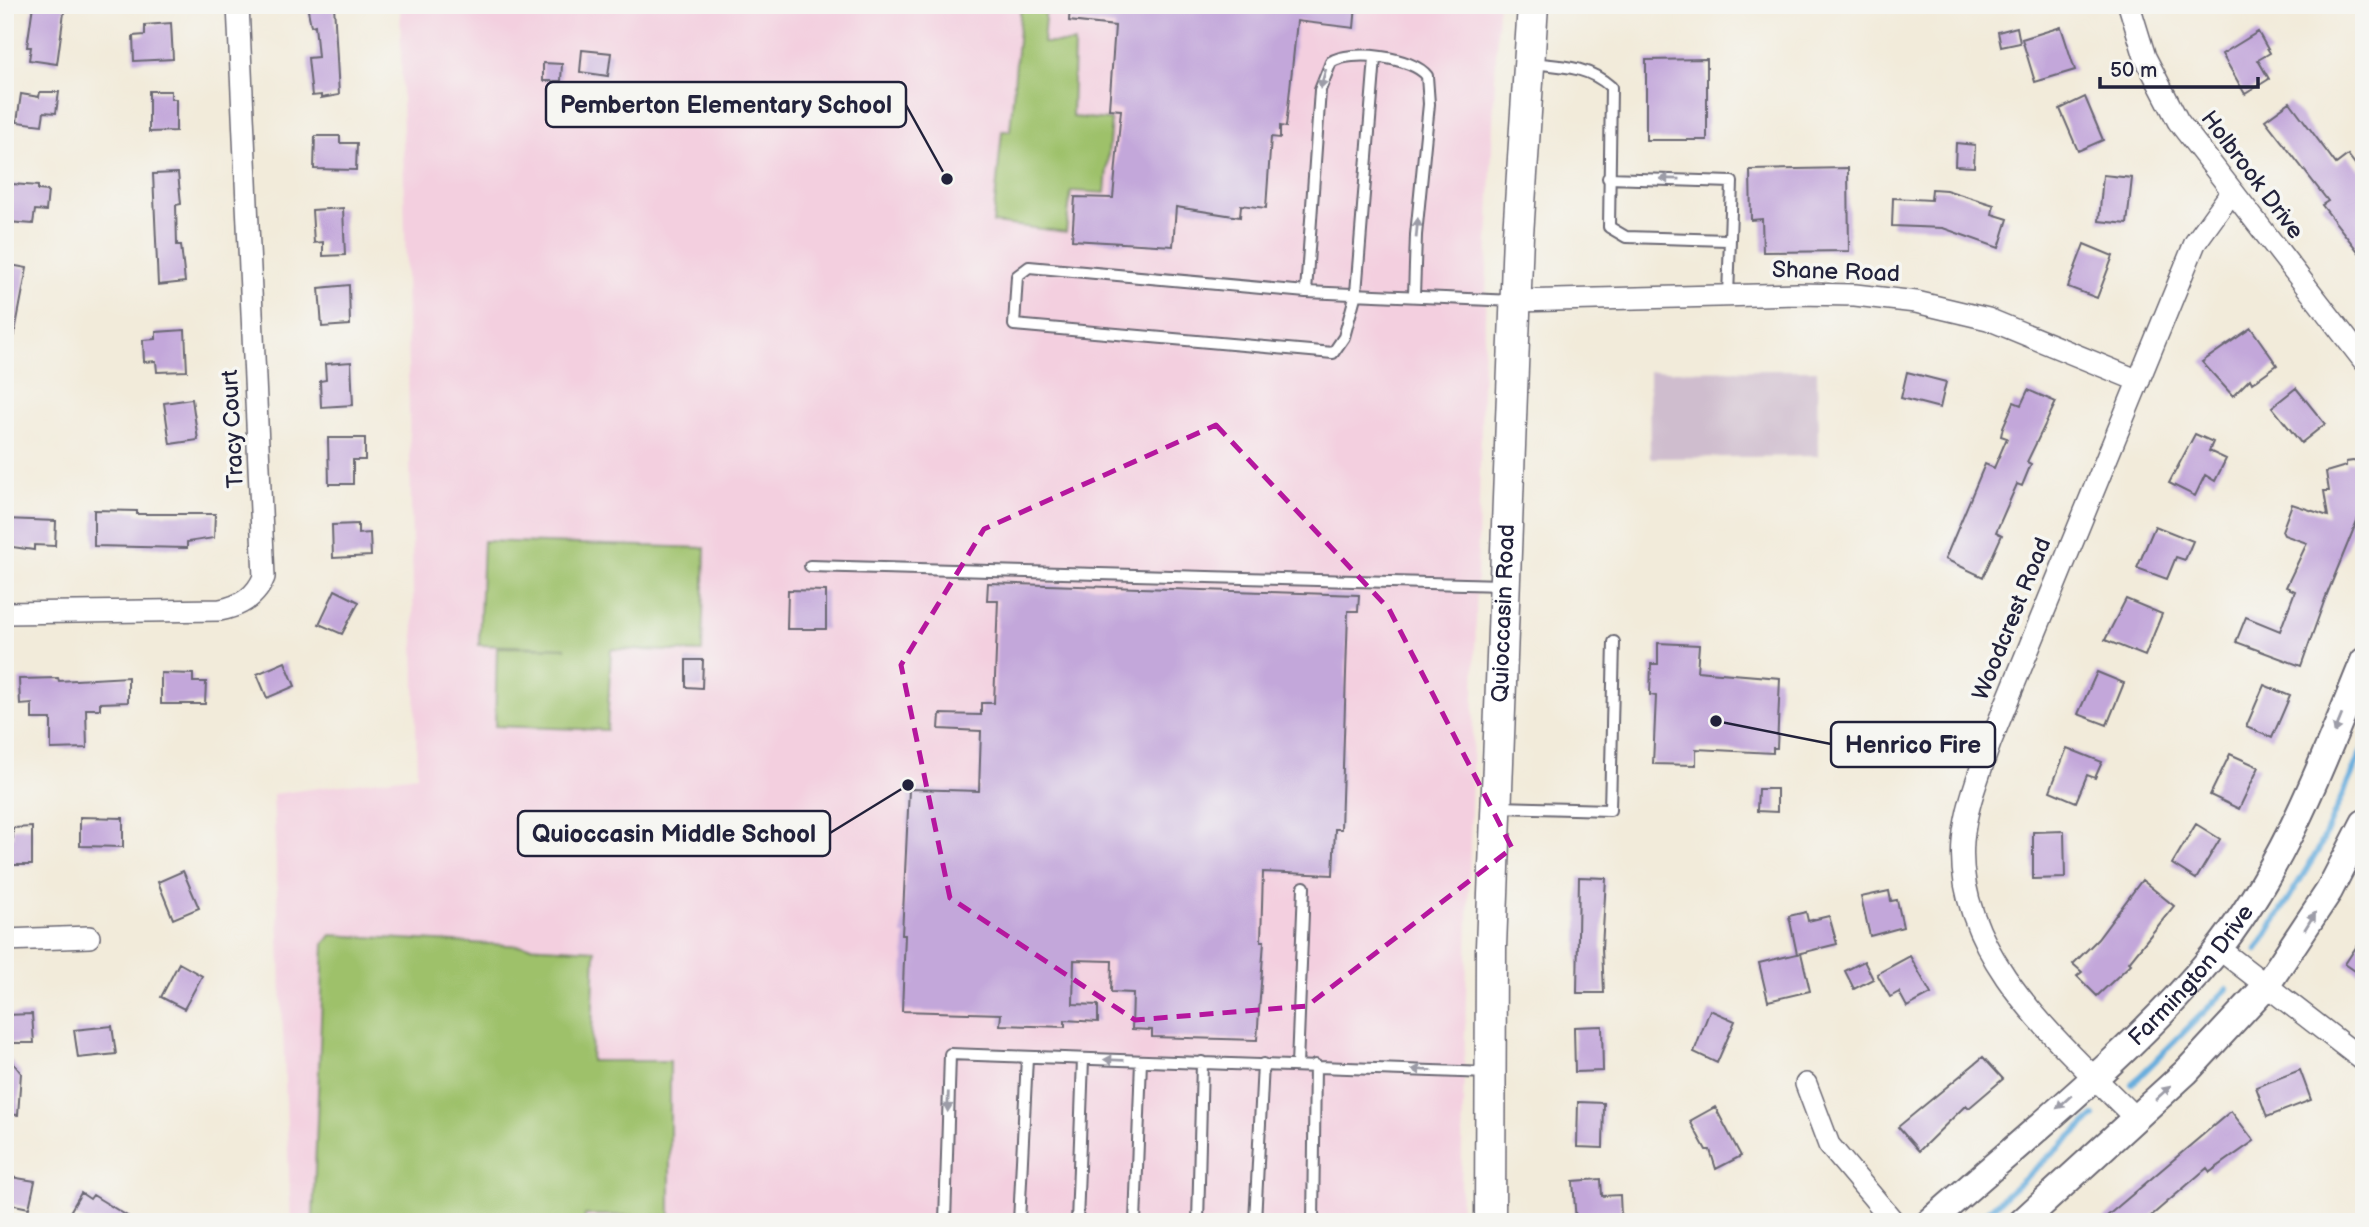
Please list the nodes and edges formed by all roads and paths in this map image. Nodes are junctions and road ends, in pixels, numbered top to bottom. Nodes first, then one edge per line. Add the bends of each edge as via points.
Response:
1 (238, 5) edge
2 (1533, 5) edge
3 (2129, 5) edge
4 (1375, 58) junction
5 (1529, 63) junction
6 (1608, 178) junction
7 (2231, 194) junction
8 (1728, 240) junction
9 (1306, 292) junction
10 (1356, 293) junction
11 (1414, 296) junction
12 (1728, 296) junction
13 (1517, 301) junction
14 (2364, 361) edge
15 (2138, 380) junction
16 (810, 566) dead end
17 (1505, 585) junction
18 (5, 613) edge
19 (1614, 642) dead end
20 (2364, 661) edge
21 (1497, 807) junction
22 (2364, 823) edge
23 (1304, 887) dead end
24 (89, 937) dead end
25 (5, 940) edge
26 (2218, 948) junction
27 (2266, 986) junction
28 (1027, 1057) junction
29 (1083, 1059) junction
30 (1141, 1061) junction
31 (2364, 1061) edge
32 (1202, 1062) junction
33 (1262, 1064) junction
34 (1297, 1065) junction
35 (1315, 1065) junction
36 (1490, 1073) junction
37 (2093, 1076) junction
38 (1805, 1084) dead end
39 (2135, 1118) junction
40 (945, 1222) edge
41 (1019, 1222) edge
42 (1077, 1222) edge
43 (1135, 1222) edge
44 (1198, 1222) edge
45 (1255, 1222) edge
46 (1313, 1222) edge
47 (1490, 1222) edge
48 (1894, 1222) edge
49 (1930, 1222) edge
50 (2022, 1222) edge

1 - 18 street, Tracy Court via 264,577 260,588 246,601 220,610
2 - 5 main road, Quioccasin Road
3 - 7 street, Holbrook Drive via 2145,57 2165,99
4 -> 9 lane via 1338,57 1322,77
4 - 10 lane
11 -> 4 lane via 1430,87 1427,76 1412,62
5 - 6 lane via 1575,67 1611,87
5 - 13 main road, Quioccasin Road
6 - 8 lane via 1609,227 1626,237
8 -> 6 lane via 1733,225 1732,182
7 - 14 street, Holbrook Drive
7 - 15 street, Woodcrest Road via 2195,243
8 - 12 lane
9 - 10 lane
9 - 10 lane via 1029,267 1017,276 1014,325 1333,354
10 - 11 lane
11 - 13 lane
12 - 13 street, Shane Road
12 - 15 street, Shane Road via 1855,295 1948,308 1987,319
13 - 17 main road, Quioccasin Road
15 - 37 street, Woodcrest Road via 1990,743 1968,805 1963,841 1967,898 1992,959
16 - 17 lane
17 - 21 main road, Quioccasin Road
19 - 21 lane via 1609,810
20 -> 26 street, Farmington Drive via 2298,818
21 - 36 main road, Quioccasin Road
27 -> 22 street via 2329,891
23 - 34 lane
24 - 25 street
26 - 27 street
26 - 37 street, Farmington Drive via 2138,1035
27 - 31 street
39 -> 27 street via 2225,1034
28 - 29 lane
28 -> 40 lane via 950,1054
28 - 41 lane
30 -> 29 lane
29 - 42 lane
30 - 32 lane
30 - 43 lane
32 - 33 lane
32 - 44 lane
33 - 34 lane
33 - 45 lane
34 - 35 lane
36 -> 35 lane
35 - 46 lane
36 - 47 main road, Quioccasin Road
37 - 39 street, Woodcrest Road
37 -> 49 street, Farmington Drive
38 - 48 street via 1829,1145
39 - 50 street

